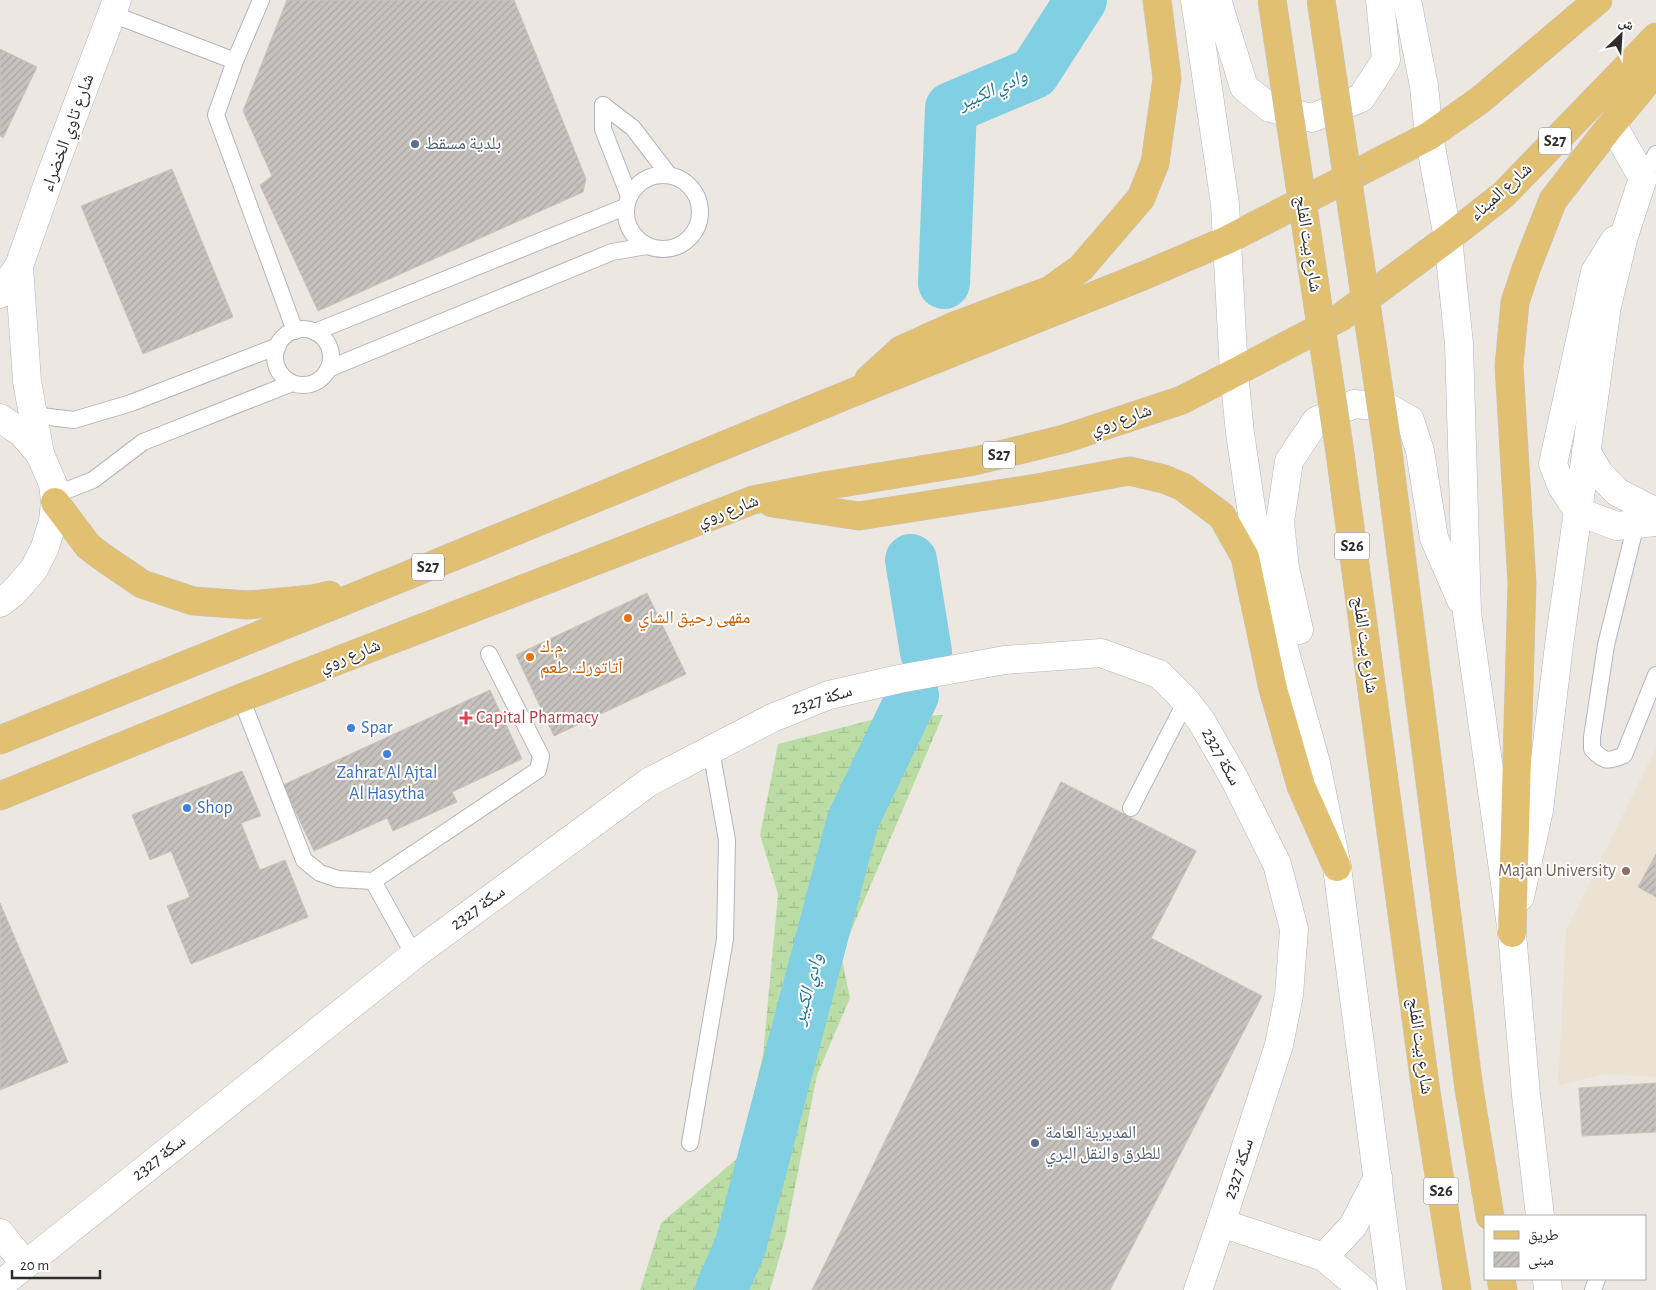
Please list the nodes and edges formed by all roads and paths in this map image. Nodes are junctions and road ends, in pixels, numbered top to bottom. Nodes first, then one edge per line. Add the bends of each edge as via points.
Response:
1 (261, 0) edge
2 (1157, 0) edge
3 (1195, 0) edge
4 (1217, 0) edge
5 (1272, 0) edge
6 (1321, 0) edge
7 (1380, 0) edge
8 (1407, 0) edge
9 (1598, 0) edge
10 (114, 7) edge
11 (1656, 38) edge
12 (235, 60) junction
13 (1656, 71) edge
14 (1612, 124) junction
15 (1429, 136) junction
16 (1656, 154) edge
17 (668, 175) junction
18 (1643, 178) junction
19 (627, 202) junction
20 (1632, 213) junction
21 (1448, 238) junction
22 (1227, 240) junction
23 (646, 246) junction
24 (19, 266) junction
25 (0, 294) edge
26 (295, 330) junction
27 (315, 332) junction
28 (278, 346) junction
29 (328, 369) junction
30 (1234, 373) junction
31 (292, 383) junction
32 (854, 392) junction
33 (33, 414) junction
34 (0, 418) edge
35 (1586, 450) junction
36 (40, 454) junction
37 (55, 498) junction
38 (753, 500) junction
39 (1579, 512) junction
40 (1650, 519) edge
41 (406, 576) junction
42 (0, 603) edge
43 (1467, 613) junction
44 (489, 654) dead end
45 (1656, 675) edge
46 (241, 698) junction
47 (1186, 701) junction
48 (0, 740) edge
49 (711, 750) junction
50 (1316, 763) junction
51 (0, 796) edge
52 (1131, 808) dead end
53 (1337, 867) junction
54 (373, 881) junction
55 (1512, 933) junction
56 (414, 955) junction
57 (690, 1143) dead end
58 (1378, 1177) junction
59 (1490, 1215) edge
60 (1540, 1215) edge
61 (1221, 1223) junction
62 (0, 1233) edge
63 (1324, 1257) junction
64 (25, 1264) junction
65 (0, 1285) edge
66 (1198, 1290) edge
67 (1363, 1290) edge
68 (1392, 1290) edge
69 (1457, 1290) edge

1 - 12 lane
2 - 32 main road via 1167,78 1155,163 1141,198 1081,268 1050,290 901,350
3 - 22 street via 1225,204
4 - 7 street via 1244,87 1270,108 1312,118 1362,98 1386,60
5 - 69 main road, شارع بيت الفلج / S26, bridge via 1340,453 1426,1092
6 - 59 main road, S26, bridge via 1388,451 1470,1089
8 - 15 street via 1424,86
9 - 15 main road, S27 via 1480,100
10 - 12 lane
10 - 24 street, شارع تاوي الخضراء
11 - 21 main road, شارع الميناء / S27 via 1503,195
12 - 26 lane via 216,115
13 - 14 main road
14 - 18 street
14 - 55 main road via 1553,200 1515,302 1510,366 1522,583
15 - 21 street
15 - 22 main road, S27
16 - 18 lane
17 - 19 lane via 645,179 635,186
17 - 19 lane via 633,128 603,105 603,129
17 - 23 lane via 691,187 698,198 698,223 693,234 672,248
18 - 20 street
19 - 23 lane via 626,219 630,230
19 - 27 lane
20 - 35 street via 1607,306
20 - 39 street via 1595,272 1553,464 1562,487
21 - 30 main road, شارع روي / S27 via 1341,317
21 - 43 street via 1459,344
22 - 30 street
22 - 32 main road, S27
23 - 29 lane via 612,252
24 - 25 street, شارع تاوي الخضراء
24 - 33 street, شارع تاوي الخضراء via 27,381
26 - 27 lane
26 - 28 lane
27 - 29 lane via 331,352
28 - 31 lane via 276,363 279,371
28 - 33 lane via 131,403 74,420
29 - 31 lane via 323,377 309,385
30 - 38 main road, شارع روي / S27 via 1182,400 1064,440 975,461
30 - 50 street via 1252,514 1278,627
31 - 37 lane via 143,442 93,480
32 - 41 main road, S27
33 - 36 street, شارع تاوي الخضراء
34 - 36 street via 22,433
35 - 39 street
35 - 40 street via 1599,473
36 - 37 street via 53,484
37 - 41 main road via 88,546 101,556 142,584 193,602 248,605 313,599
37 - 42 street via 53,521 34,569
38 - 46 main road, شارع روي / S27
38 - 53 main road via 859,516 1129,471 1164,478 1183,487 1222,516 1245,557 1273,689 1301,786
39 - 40 street via 1617,526
39 - 55 street via 1539,810
40 - 45 lane via 1602,665 1592,737 1592,749 1600,758 1612,761 1624,755
41 - 48 main road, S27
43 - 50 street via 1434,538 1420,451 1410,420 1387,407 1354,404 1316,421 1289,461 1280,522 1285,568 1314,694
43 - 55 street
44 - 54 lane via 541,756 538,770
46 - 51 main road, شارع روي / S27
46 - 54 lane via 304,860 320,873
47 - 49 street, سكة 2327 via 1159,674 1101,653 1005,660 829,695 772,718
47 - 52 lane
47 - 61 street, سكة 2327 via 1234,778 1277,864 1294,929 1289,995 1279,1045
49 - 56 street, سكة 2327 via 649,782
49 - 57 lane via 727,840 725,939
50 - 53 street
53 - 58 street
54 - 56 lane
55 - 60 street
56 - 64 street, سكة 2327
58 - 63 street via 1353,1226
58 - 68 street
61 - 63 street
61 - 66 street, سكة 2327
62 - 64 street
63 - 67 street
64 - 65 street, سكة 2327

